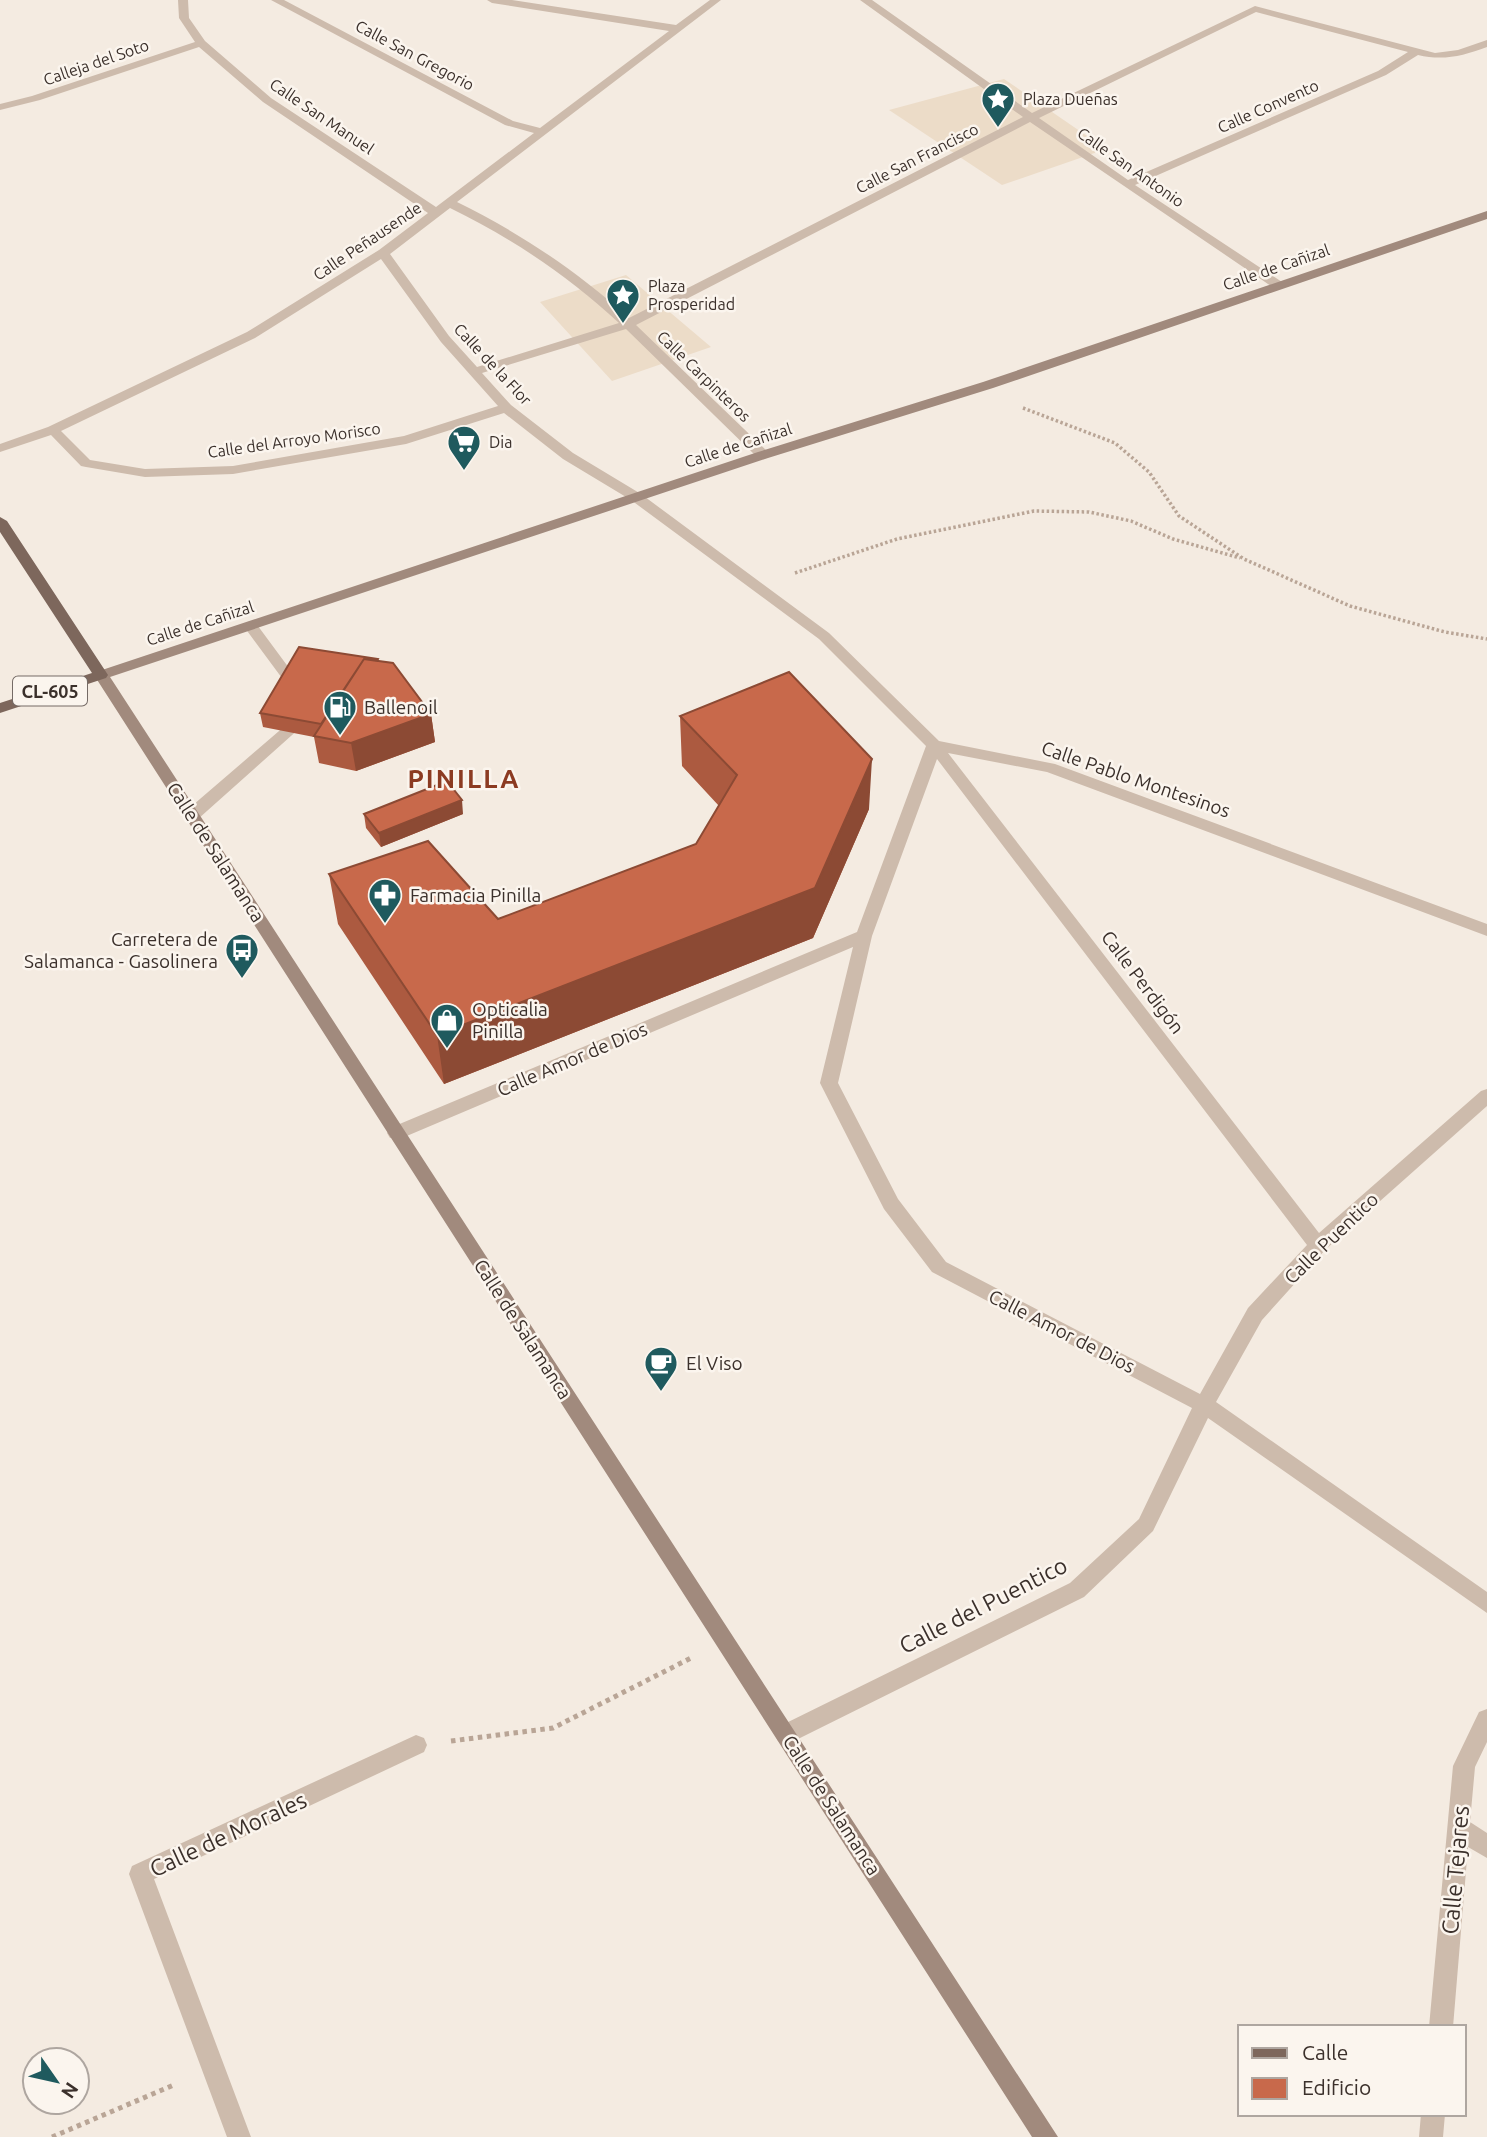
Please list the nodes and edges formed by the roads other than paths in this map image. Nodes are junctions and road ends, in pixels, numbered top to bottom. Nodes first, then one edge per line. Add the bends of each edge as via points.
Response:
1 (183, 0) edge
2 (276, 0) edge
3 (492, 0) edge
4 (716, 0) edge
5 (866, 0) edge
6 (679, 29) junction
7 (201, 43) junction
8 (1487, 43) edge
9 (1418, 50) junction
10 (0, 107) edge
11 (1031, 117) junction
12 (542, 132) junction
13 (1127, 185) junction
14 (449, 203) junction
15 (436, 213) junction
16 (1487, 215) edge
17 (383, 253) junction
18 (1278, 285) junction
19 (628, 324) junction
20 (474, 372) junction
21 (506, 408) junction
22 (53, 430) junction
23 (0, 449) edge
24 (763, 455) junction
25 (636, 497) junction
26 (0, 521) edge
27 (250, 625) junction
28 (101, 674) junction
29 (0, 708) edge
30 (934, 744) junction
31 (192, 815) junction
32 (1487, 930) edge
33 (864, 936) junction
34 (1487, 1096) edge
35 (396, 1133) junction
36 (1318, 1245) junction
37 (1204, 1405) junction
38 (1487, 1604) edge
39 (1487, 1719) edge
40 (786, 1734) junction
41 (416, 1745) road end
42 (1459, 1827) junction
43 (1487, 1847) edge
44 (1441, 2025) edge
45 (1433, 2116) edge
46 (239, 2137) edge
47 (1046, 2137) edge
48 (1431, 2137) edge

1 - 7 street, Calle San Manuel via 184,18
2 - 12 street, Calle San Gregorio via 509,122
3 - 6 street
4 - 6 street, Calle Peñausende
5 - 11 street, Calle San Antonio
6 - 12 street, Calle Peñausende
7 - 10 street, Calleja del Soto
7 - 15 street, Calle San Manuel via 267,100
8 - 9 street, Calle San Francisco via 1435,56
9 - 11 street, Calle San Francisco via 1255,9
9 - 13 street, Calle Convento via 1382,73
11 - 13 street, Calle San Antonio
11 - 19 street, Calle San Francisco
12 - 14 street, Calle Peñausende
13 - 18 street, Calle San Antonio
14 - 15 street, Calle Peñausende
14 - 19 street, Calle Carpinteros via 489,220 587,288
15 - 17 street, Calle Peñausende
16 - 18 main road, Calle de Cañizal
17 - 20 street, Calle de la Flor
17 - 22 street, Calle Peñausende via 251,335
18 - 24 main road, Calle de Cañizal via 988,385
19 - 20 street, Calle San Francisco
19 - 24 street, Calle Carpinteros
20 - 21 street, Calle de la Flor
21 - 22 street, Calle del Arroyo Morisco via 406,440 233,470 145,473 86,463
21 - 25 street, Calle de la Flor via 568,456
22 - 23 street, Calle Peñausende
24 - 25 main road, Calle de Cañizal
25 - 27 main road, Calle de Cañizal
25 - 30 street via 824,636
26 - 28 main road, Calle de Salamanca
27 - 28 main road, Calle de Cañizal
27 - 31 street via 313,710
28 - 29 main road, Calle de Cañizal / CL-605
28 - 31 main road, Calle de Salamanca
30 - 32 street, Calle Pablo Montesinos via 1050,768
30 - 33 street, Calle Amor de Dios
30 - 36 street, Calle Perdigón
31 - 35 main road, Calle de Salamanca
33 - 35 street, Calle Amor de Dios
33 - 37 street, Calle Amor de Dios via 829,1083 891,1204 939,1267
34 - 36 street, Calle Puentico
35 - 40 main road, Calle de Salamanca
36 - 37 street, Calle Puentico via 1255,1314
37 - 38 street, Calle Amor de Dios
37 - 40 street, Calle del Puentico via 1146,1525 1077,1590
39 - 42 street, Calle Tejares via 1464,1766
40 - 47 main road, Calle de Salamanca
41 - 46 street, Calle de Morales via 141,1874
42 - 43 street
42 - 44 street, Calle Tejares
45 - 48 street

